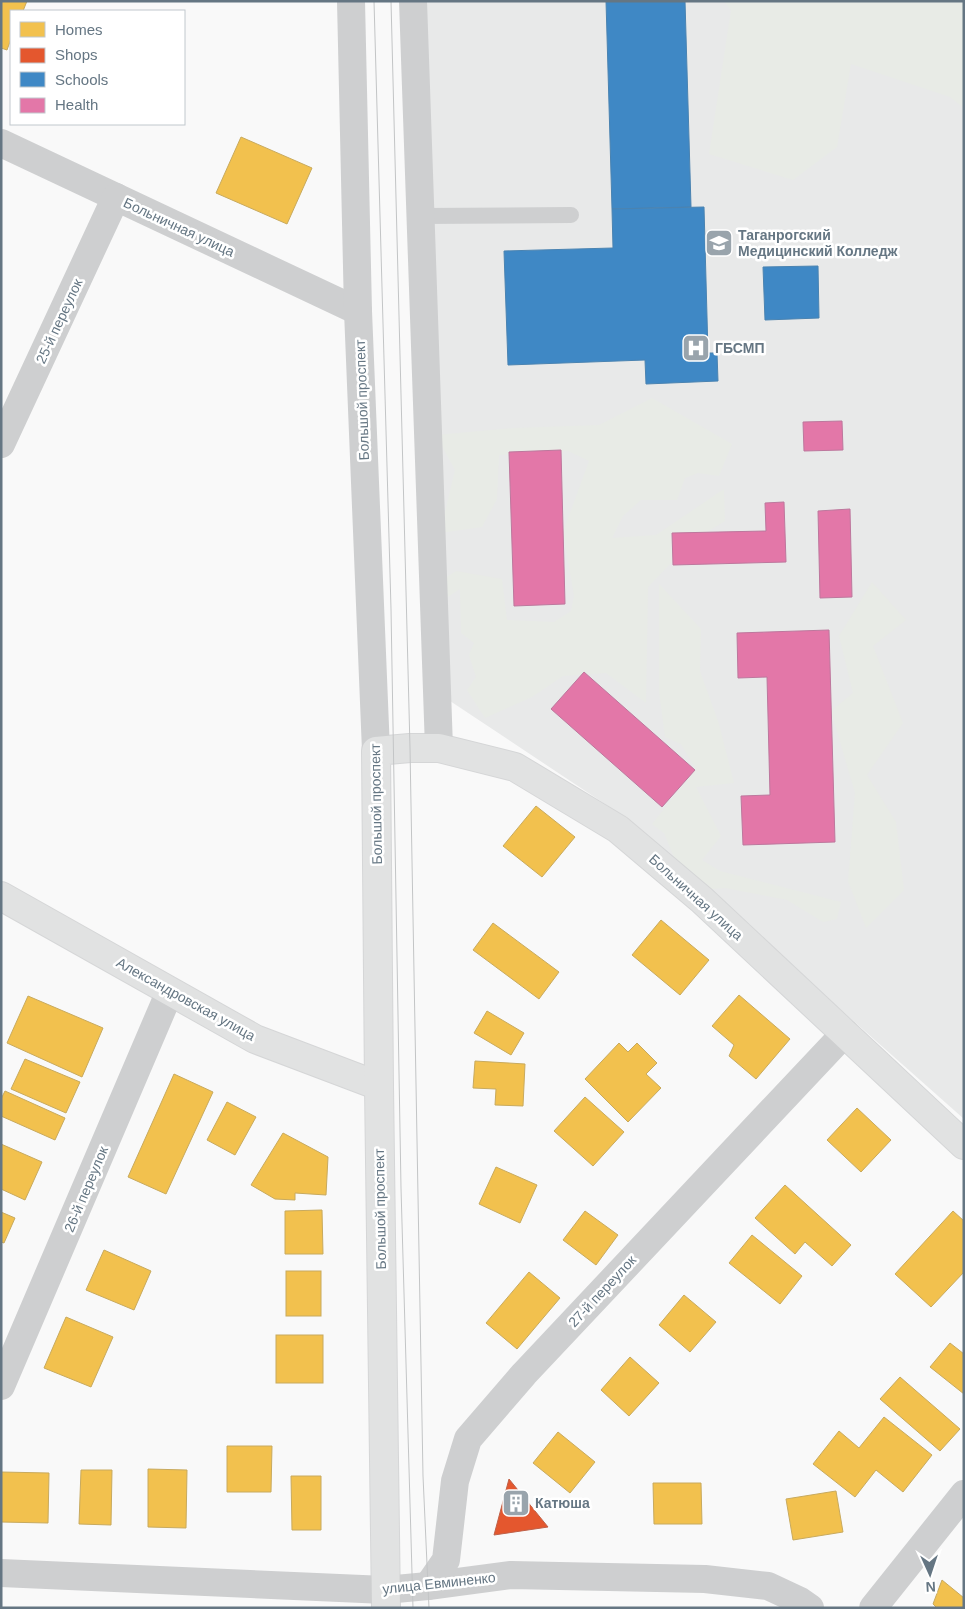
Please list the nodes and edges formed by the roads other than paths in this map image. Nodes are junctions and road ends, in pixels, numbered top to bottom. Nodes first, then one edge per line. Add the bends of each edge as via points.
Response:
1 (351, 1) edge
2 (413, 1) edge
3 (1, 143) edge
4 (116, 198) junction
5 (571, 215) dead end
6 (420, 216) junction
7 (358, 311) junction
8 (1, 444) edge
9 (439, 748) junction
10 (376, 751) junction
11 (1, 896) edge
12 (170, 991) junction
13 (845, 1033) junction
14 (378, 1086) junction
15 (964, 1145) edge
16 (1, 1386) edge
17 (964, 1494) edge
18 (1, 1573) edge
19 (428, 1586) junction
20 (385, 1599) edge
21 (810, 1608) edge
22 (873, 1608) edge

1 - 7 street, Большой проспект
2 - 6 street
3 - 4 street, Больничная улица
4 - 7 street, Больничная улица
4 - 8 street, 25-й переулок
5 - 6 lane
6 - 9 street
7 - 10 street, Большой проспект
9 - 10 main road, Больничная улица
9 - 13 main road, Больничная улица via 515,767 618,829 702,900
10 - 14 main road, Большой проспект
11 - 12 main road, Александровская улица
12 - 14 main road, Александровская улица via 255,1039
12 - 16 street, 26-й переулок
13 - 15 main road, Больничная улица
13 - 19 street, 27-й переулок via 524,1374 468,1439 456,1481 446,1560
14 - 20 main road, Большой проспект
17 - 22 street
18 - 20 street, улица Евминенко
19 - 20 street, улица Евминенко
19 - 21 street, улица Евминенко via 511,1575 705,1579 768,1586

